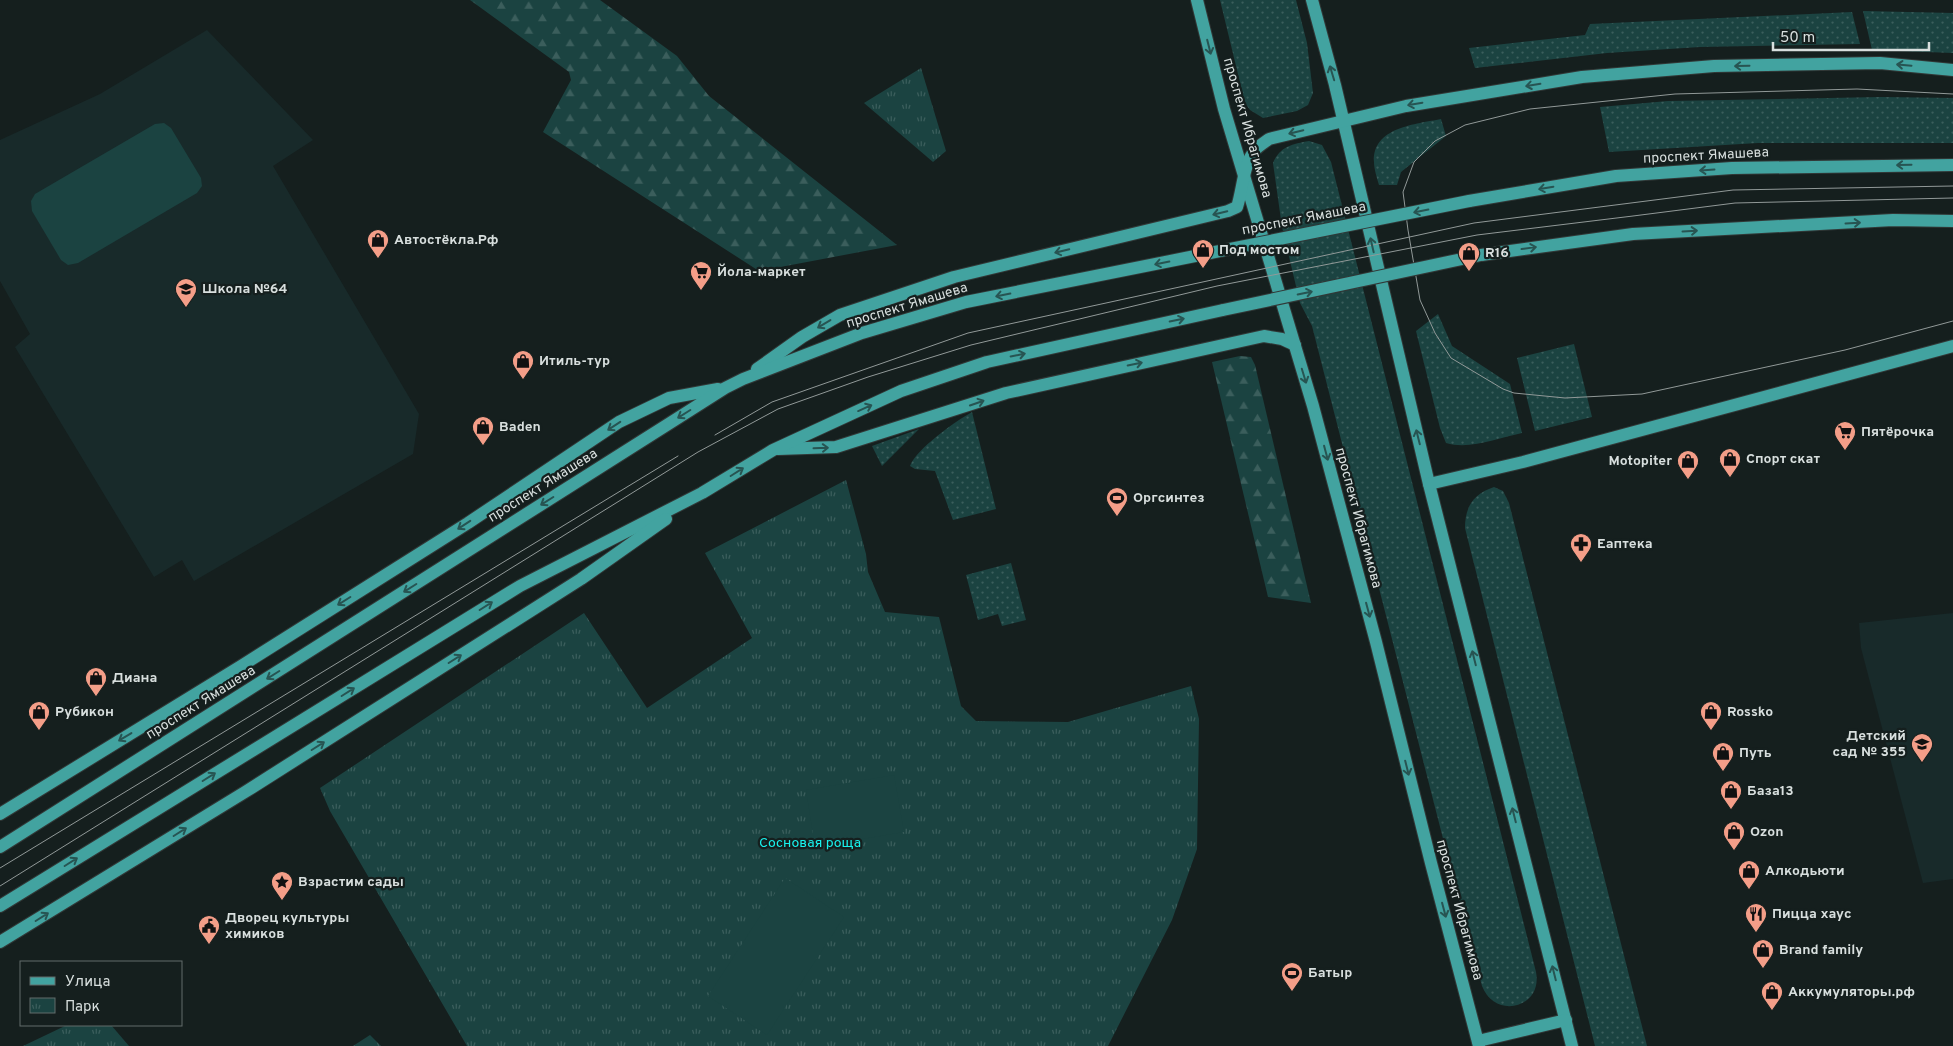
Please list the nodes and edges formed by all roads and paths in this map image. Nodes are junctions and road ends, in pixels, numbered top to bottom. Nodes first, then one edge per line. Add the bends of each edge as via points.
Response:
1 (1197, 0) edge
2 (1312, 0) edge
3 (1953, 70) edge
4 (1343, 121) junction
5 (1953, 164) edge
6 (1245, 177) junction
7 (1953, 221) edge
8 (1295, 345) junction
9 (1953, 346) edge
10 (743, 379) junction
11 (725, 388) junction
12 (773, 450) junction
13 (1430, 484) junction
14 (702, 494) junction
15 (0, 814) edge
16 (0, 847) edge
17 (0, 906) edge
18 (0, 942) edge
19 (1566, 1020) junction
20 (1478, 1043) edge
21 (1572, 1046) edge

1 -> 6 main road, проспект Ибрагимова
4 -> 2 main road
3 -> 4 main road via 1880,63 1714,66 1582,77 1463,95
4 -> 6 main road via 1269,138 1248,161
13 -> 4 main road
5 -> 10 main road, проспект Ямашева, bridge via 1732,168 1616,176 1469,201 966,302 862,334
6 - 8 main road, проспект Ибрагимова
6 -> 10 main road via 1237,206 1228,211 954,277 840,315 802,337
12 -> 7 main road, bridge via 900,391 987,362 1481,255 1633,234 1893,220
12 -> 8 main road via 836,447 1006,393 1264,336
8 -> 20 main road, проспект Ибрагимова via 1376,642
9 - 13 main road
10 - 11 main road, проспект Ямашева
11 -> 15 main road via 669,398 619,422 468,523
11 -> 16 main road, проспект Ямашева
14 -> 12 main road
19 -> 13 main road
17 -> 14 main road via 520,586
18 -> 14 main road via 245,792 581,579
19 - 20 main road
19 - 21 main road

